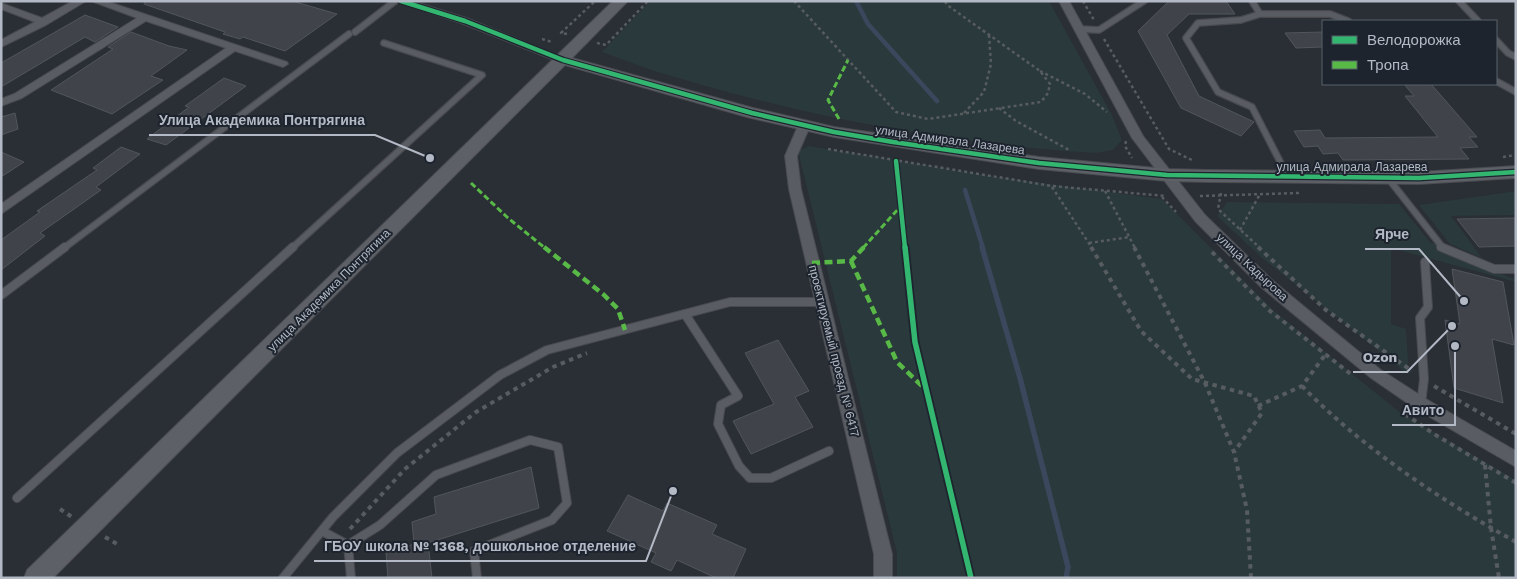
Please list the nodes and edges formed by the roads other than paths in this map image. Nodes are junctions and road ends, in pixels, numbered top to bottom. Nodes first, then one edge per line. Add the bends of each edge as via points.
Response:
1 (81, 1) edge
2 (96, 1) edge
3 (394, 1) edge
4 (401, 1) edge
5 (620, 1) edge
6 (1064, 1) edge
7 (1144, 1) edge
8 (1252, 1) edge
9 (1459, 1) edge
10 (1, 6) edge
11 (1260, 14) junction
12 (146, 18) junction
13 (1345, 20) edge
14 (1477, 20) edge
15 (42, 23) junction
16 (1078, 29) junction
17 (1497, 41) edge
18 (384, 43) dead end
19 (1, 44) edge
20 (234, 47) junction
21 (1516, 57) edge
22 (563, 60) junction
23 (283, 64) dead end
24 (1497, 82) edge
25 (1516, 92) edge
26 (1, 103) edge
27 (804, 126) junction
28 (1516, 172) edge
29 (1167, 175) junction
30 (1288, 176) junction
31 (1388, 178) junction
32 (1, 210) edge
33 (1425, 262) dead end
34 (1516, 269) edge
35 (1, 295) edge
36 (822, 302) junction
37 (685, 314) junction
38 (1421, 404) junction
39 (829, 451) dead end
40 (1516, 460) edge
41 (17, 498) dead end
42 (322, 531) junction
43 (348, 545) junction
44 (36, 578) edge
45 (283, 578) edge
46 (351, 578) edge
47 (477, 578) edge
48 (882, 578) edge

1 - 15 street
2 - 12 street
3 - 35 lane
4 - 22 street, улица Адмирала Лазарева via 465,21
5 - 22 street, улица Академика Понтрягина
6 - 16 street, улица Кадырова
7 - 16 lane via 1100,30
8 - 11 lane
9 - 14 lane
10 - 15 street
11 - 13 lane via 1330,14
11 - 30 lane via 1241,20 1198,23 1186,38 1218,92 1252,107
12 - 20 street
12 - 26 street via 18,96
15 - 19 street
16 - 29 street, улица Кадырова via 1138,138
17 - 21 lane
18 - 41 lane via 482,74
20 - 23 street
20 - 32 street
22 - 27 street, улица Адмирала Лазарева
22 - 44 street, улица Академика Понтрягина
24 - 25 lane
27 - 29 street, улица Адмирала Лазарева via 1039,163
27 - 36 street, проектируемый проезд № 6417 via 792,149 791,163
28 - 31 street, улица Адмирала Лазарева
29 - 30 street, улица Адмирала Лазарева
29 - 38 street, улица Кадырова via 1200,218 1267,284 1376,374
30 - 31 street, улица Адмирала Лазарева
31 - 34 lane via 1441,247 1494,269
33 - 38 lane via 1428,307 1420,318 1424,379
36 - 37 lane via 730,302
36 - 48 street, проектируемый проезд № 6417 via 883,554
37 - 39 lane via 738,396 722,405 718,424 739,466 750,478 771,478
37 - 42 lane via 547,350 500,375 397,453
38 - 40 street, улица Кадырова
42 - 43 lane
42 - 45 lane
43 - 46 lane
43 - 47 lane via 380,525 436,475 530,440 558,447 567,503 552,520 474,551

